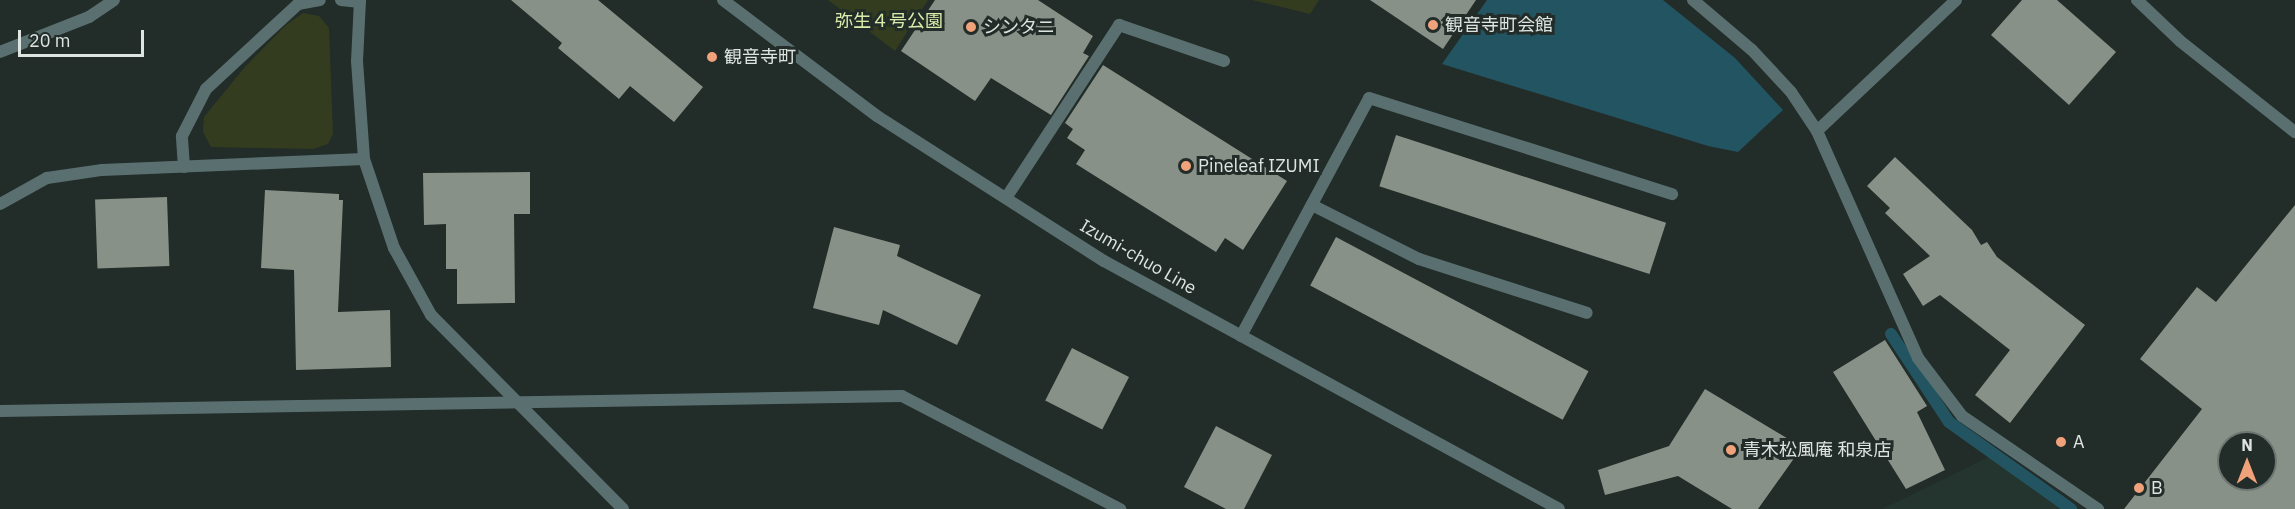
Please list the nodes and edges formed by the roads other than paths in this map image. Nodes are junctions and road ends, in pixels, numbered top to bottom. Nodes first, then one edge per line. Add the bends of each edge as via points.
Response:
1 (114, 0) edge
2 (320, 0) edge
3 (341, 0) edge
4 (723, 0) edge
5 (1693, 0) edge
6 (1956, 0) edge
7 (2137, 0) edge
8 (360, 1) edge
9 (0, 52) edge
10 (1224, 62) dead end
11 (1818, 131) junction
12 (2295, 132) edge
13 (364, 159) junction
14 (183, 167) junction
15 (1672, 194) dead end
16 (1006, 198) junction
17 (0, 204) edge
18 (1312, 205) junction
19 (1587, 313) dead end
20 (1241, 336) junction
21 (516, 404) junction
22 (0, 411) edge
23 (623, 509) edge
24 (1120, 509) edge
25 (1559, 509) edge
26 (2098, 509) edge

1 - 9 street via 88,17
2 - 14 street via 298,4 206,89 182,136
3 - 8 street
4 - 16 street, Izumi-chuo Line via 877,116
5 - 11 street via 1752,50 1791,92
6 - 11 street
7 - 12 street via 2180,40
8 - 13 street via 357,61
10 - 16 street via 1119,25
11 - 26 street via 1918,358 1962,416
13 - 14 street
13 - 21 street via 394,248 431,315
14 - 17 street via 102,170 47,178
15 - 18 street via 1369,98
16 - 20 street, Izumi-chuo Line via 1104,261
18 - 19 street via 1419,260
18 - 20 street
20 - 25 street, Izumi-chuo Line
21 - 22 street
21 - 23 street
21 - 24 street via 902,396

